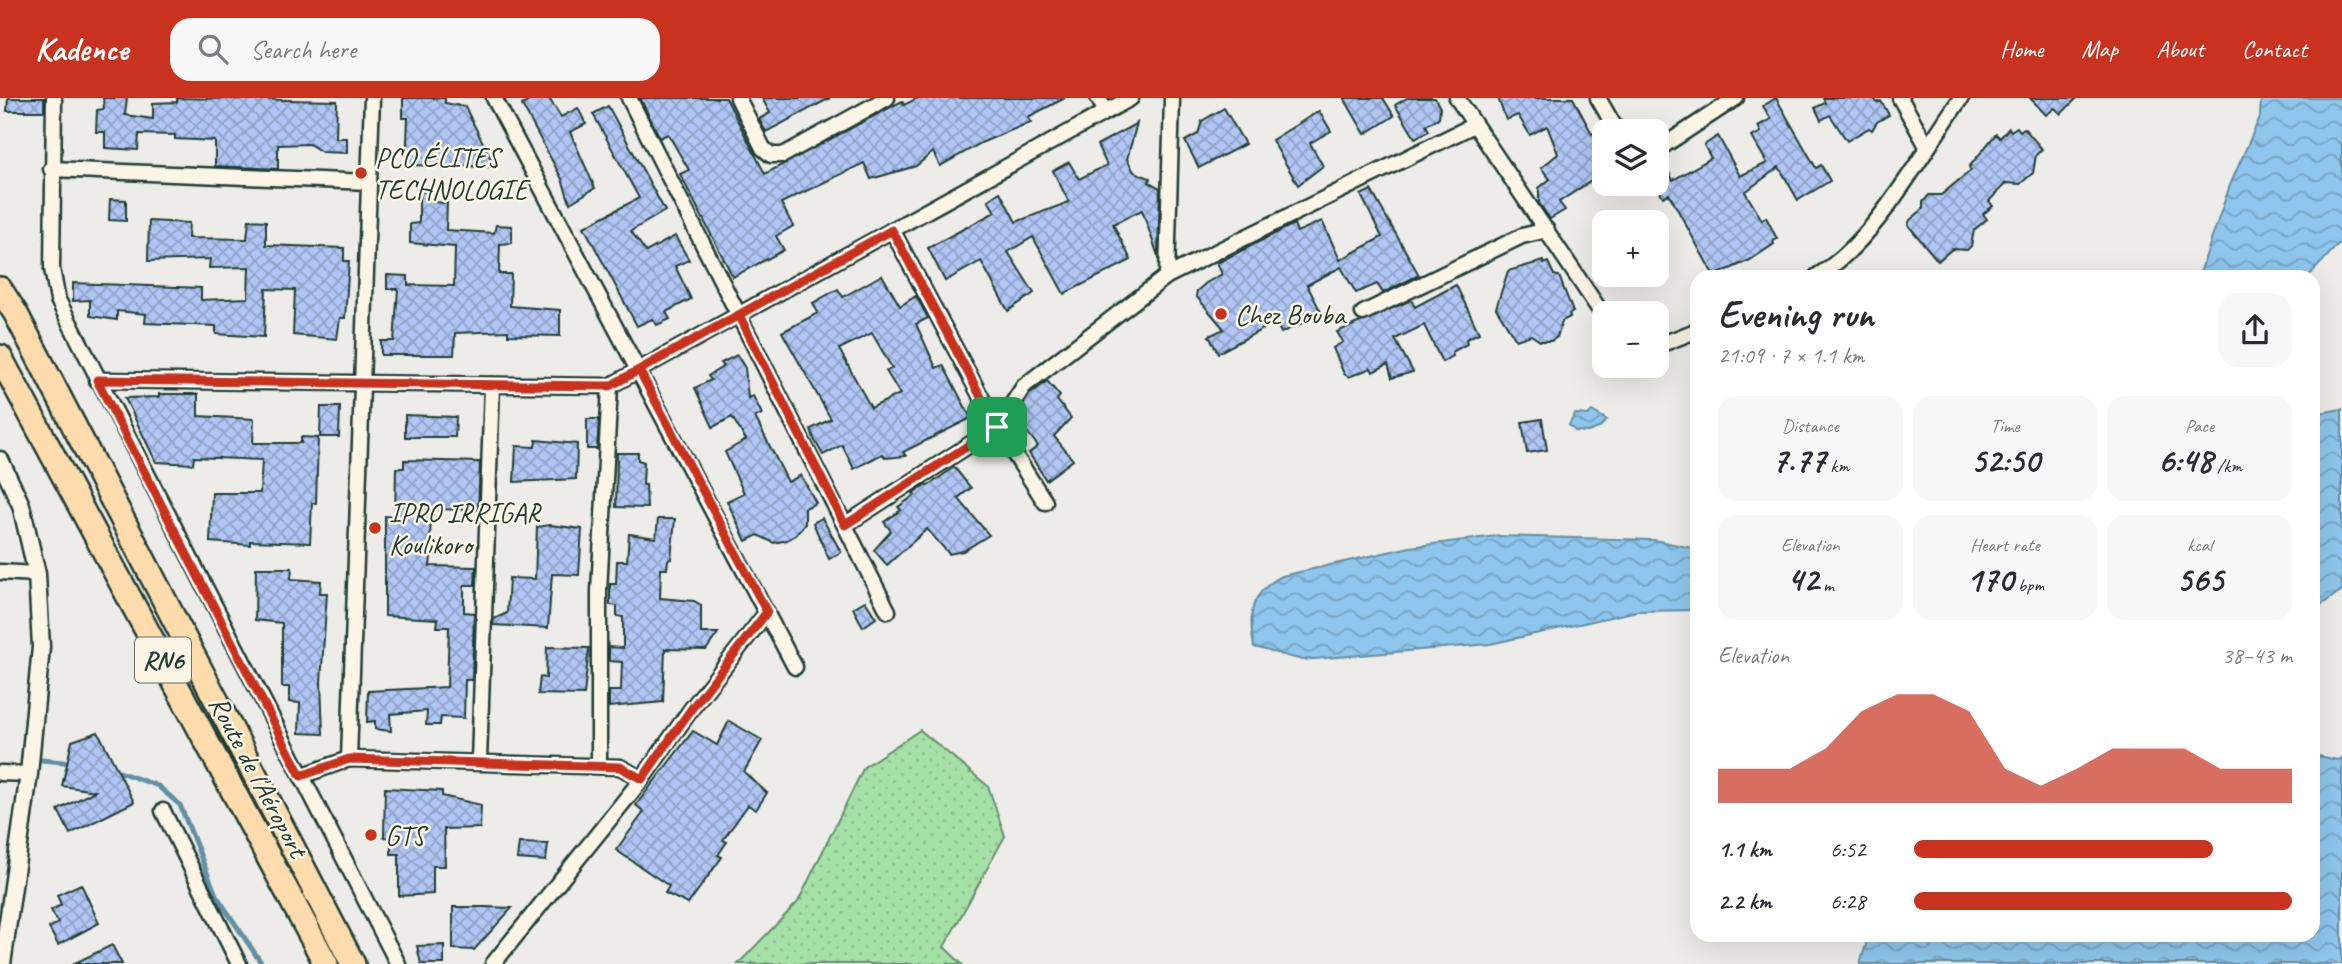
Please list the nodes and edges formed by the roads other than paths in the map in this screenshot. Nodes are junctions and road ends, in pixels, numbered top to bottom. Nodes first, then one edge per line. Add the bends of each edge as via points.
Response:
1 (54, 98) edge
2 (372, 98) edge
3 (494, 98) edge
4 (629, 98) edge
5 (738, 98) edge
6 (887, 98) edge
7 (1098, 98) edge
8 (1131, 98) edge
9 (1172, 98) edge
10 (1457, 98) edge
11 (1598, 98) edge
12 (1736, 98) edge
13 (1900, 98) edge
14 (1961, 98) edge
15 (1106, 111) junction
16 (1610, 119) edge
17 (1474, 125) junction
18 (1669, 142) edge
19 (1927, 146) junction
20 (51, 169) junction
21 (369, 182) junction
22 (892, 230) junction
23 (1547, 230) junction
24 (1827, 270) edge
25 (0, 276) edge
26 (1167, 276) junction
27 (0, 289) edge
28 (1594, 301) edge
29 (1363, 313) dead end
30 (16, 314) junction
31 (739, 315) junction
32 (1690, 333) edge
33 (1669, 341) edge
34 (0, 357) edge
35 (639, 370) junction
36 (97, 380) junction
37 (362, 383) junction
38 (492, 385) junction
39 (610, 386) junction
40 (997, 427) junction
41 (0, 460) edge
42 (1045, 502) dead end
43 (845, 525) junction
44 (0, 572) edge
45 (37, 573) junction
46 (888, 611) dead end
47 (767, 612) junction
48 (795, 667) dead end
49 (349, 759) junction
50 (480, 761) junction
51 (600, 766) junction
52 (0, 773) edge
53 (29, 774) junction
54 (301, 776) junction
55 (642, 779) junction
56 (163, 811) dead end
57 (2, 964) edge
58 (239, 964) edge
59 (326, 964) edge
60 (353, 964) edge
61 (398, 964) edge
62 (492, 964) edge

1 - 20 street
2 - 21 street
3 - 35 street
4 - 31 street
5 - 6 street via 763,148 771,155 783,155
7 - 15 street
8 - 15 street
9 - 26 street
10 - 17 street
11 - 16 street
12 - 18 street
13 - 19 street
14 - 19 street
15 - 22 street
17 - 23 street
17 - 26 street
19 - 24 street via 1868,231
20 - 21 street
20 - 36 street via 54,284
21 - 37 street
22 - 31 street
22 - 40 street
23 - 28 street
23 - 29 street via 1522,236
25 - 30 highway
26 - 40 street via 1024,386
27 - 30 highway, Route de l'Aéroport / RN6
30 - 60 highway, Route de l'Aéroport / RN6
31 - 35 street
31 - 43 street
32 - 33 street
34 - 59 highway, Route de l'Aéroport / RN6
35 - 39 street
35 - 47 street
36 - 37 street
36 - 54 street
37 - 38 street
37 - 49 street
38 - 39 street
38 - 50 street
39 - 51 street via 599,592
40 - 42 street
40 - 43 street
41 - 45 street via 21,505
43 - 46 street
44 - 45 street
45 - 53 street via 41,647
47 - 48 street
47 - 55 street
49 - 50 street
49 - 54 street
50 - 51 street
51 - 55 street via 620,767
52 - 53 street
53 - 57 street
54 - 61 street
55 - 62 street
56 - 58 street

